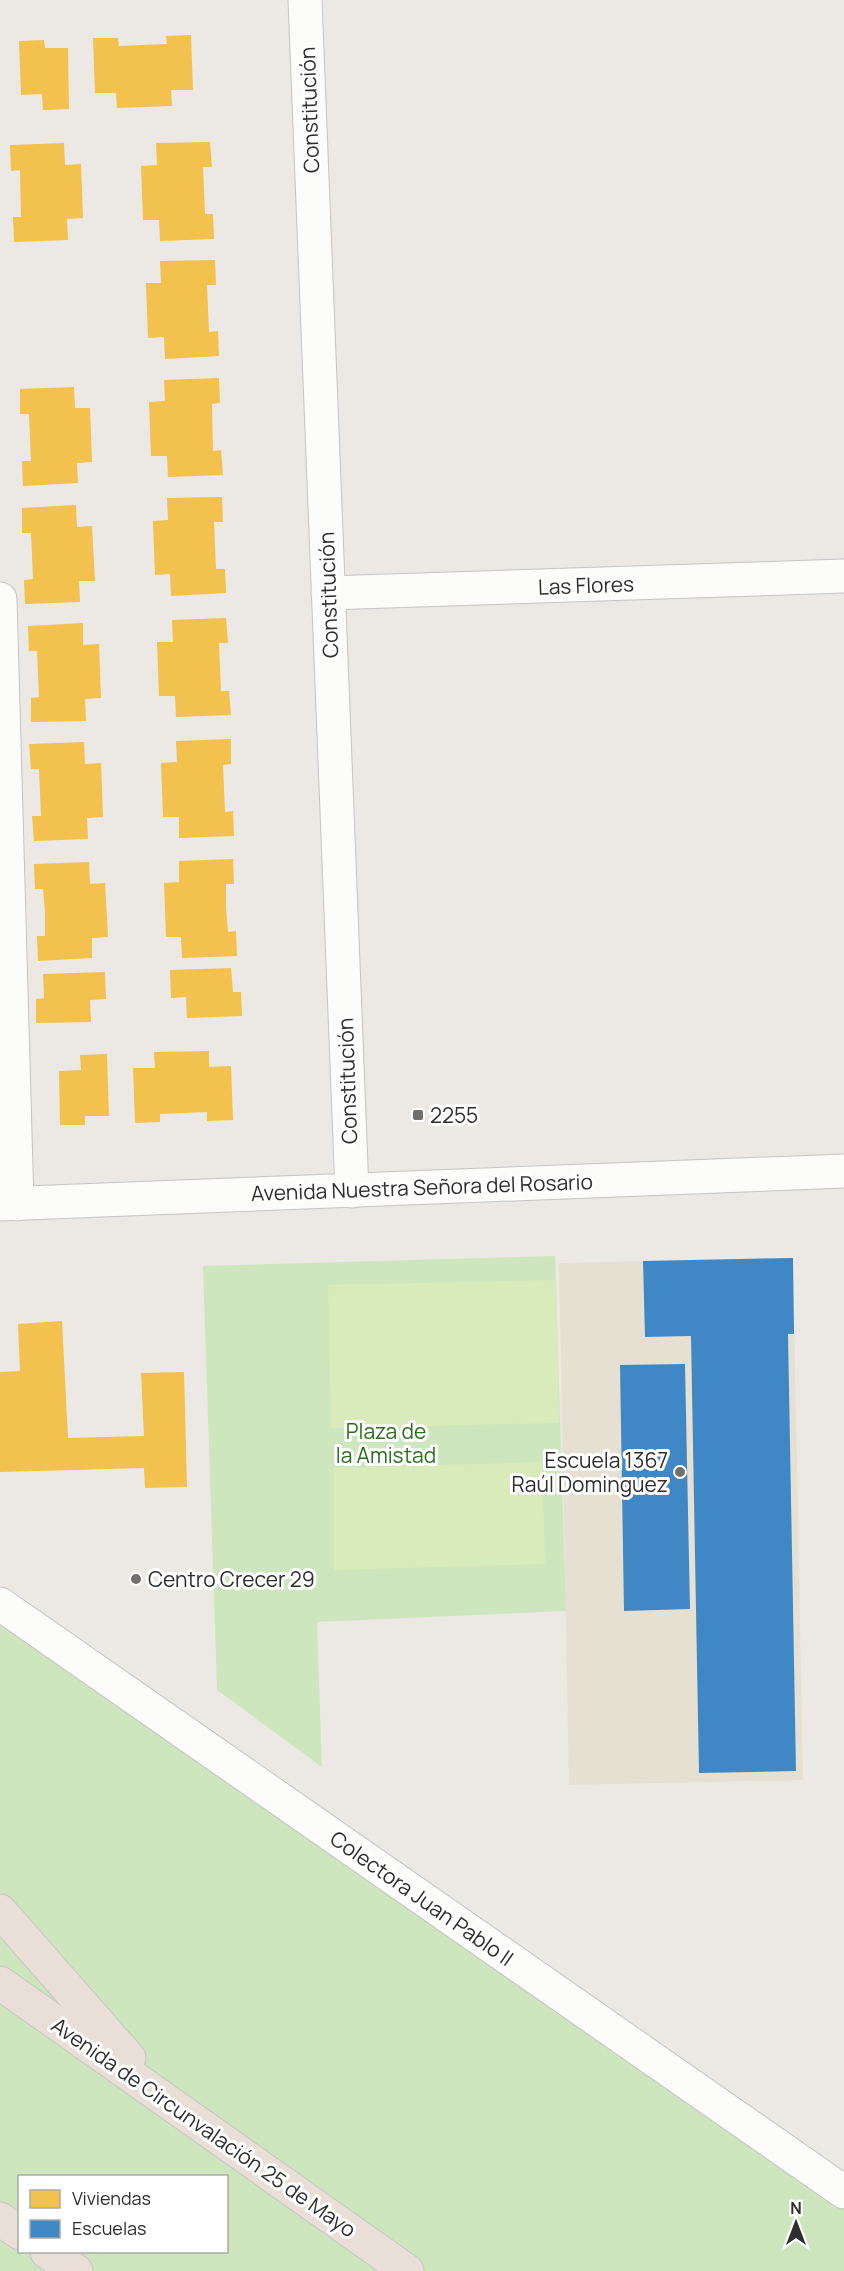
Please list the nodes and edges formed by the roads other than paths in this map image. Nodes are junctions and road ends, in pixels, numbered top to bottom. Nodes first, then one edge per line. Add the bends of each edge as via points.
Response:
1 (304, 0) edge
2 (844, 576) edge
3 (328, 593) junction
4 (0, 599) edge
5 (844, 1171) edge
6 (352, 1191) junction
7 (9, 1204) edge
8 (0, 1604) edge
9 (0, 1911) edge
10 (0, 1983) edge
11 (164, 2097) junction
12 (844, 2192) edge
13 (0, 2219) edge
14 (18, 2232) edge
15 (49, 2253) edge
16 (76, 2271) edge
17 (407, 2271) edge

1 - 3 street, Constitución
2 - 3 street, Las Flores
3 - 6 street, Constitución
4 - 7 street
5 - 6 street, Avenida Nuestra Señora del Rosario
6 - 7 street, Avenida Nuestra Señora del Rosario
8 - 12 street, Colectora Juan Pablo II
9 - 11 highway
10 - 11 highway, Avenida de Circunvalación 25 de Mayo
11 - 17 highway, Avenida de Circunvalación 25 de Mayo
13 - 14 highway
15 - 16 highway

